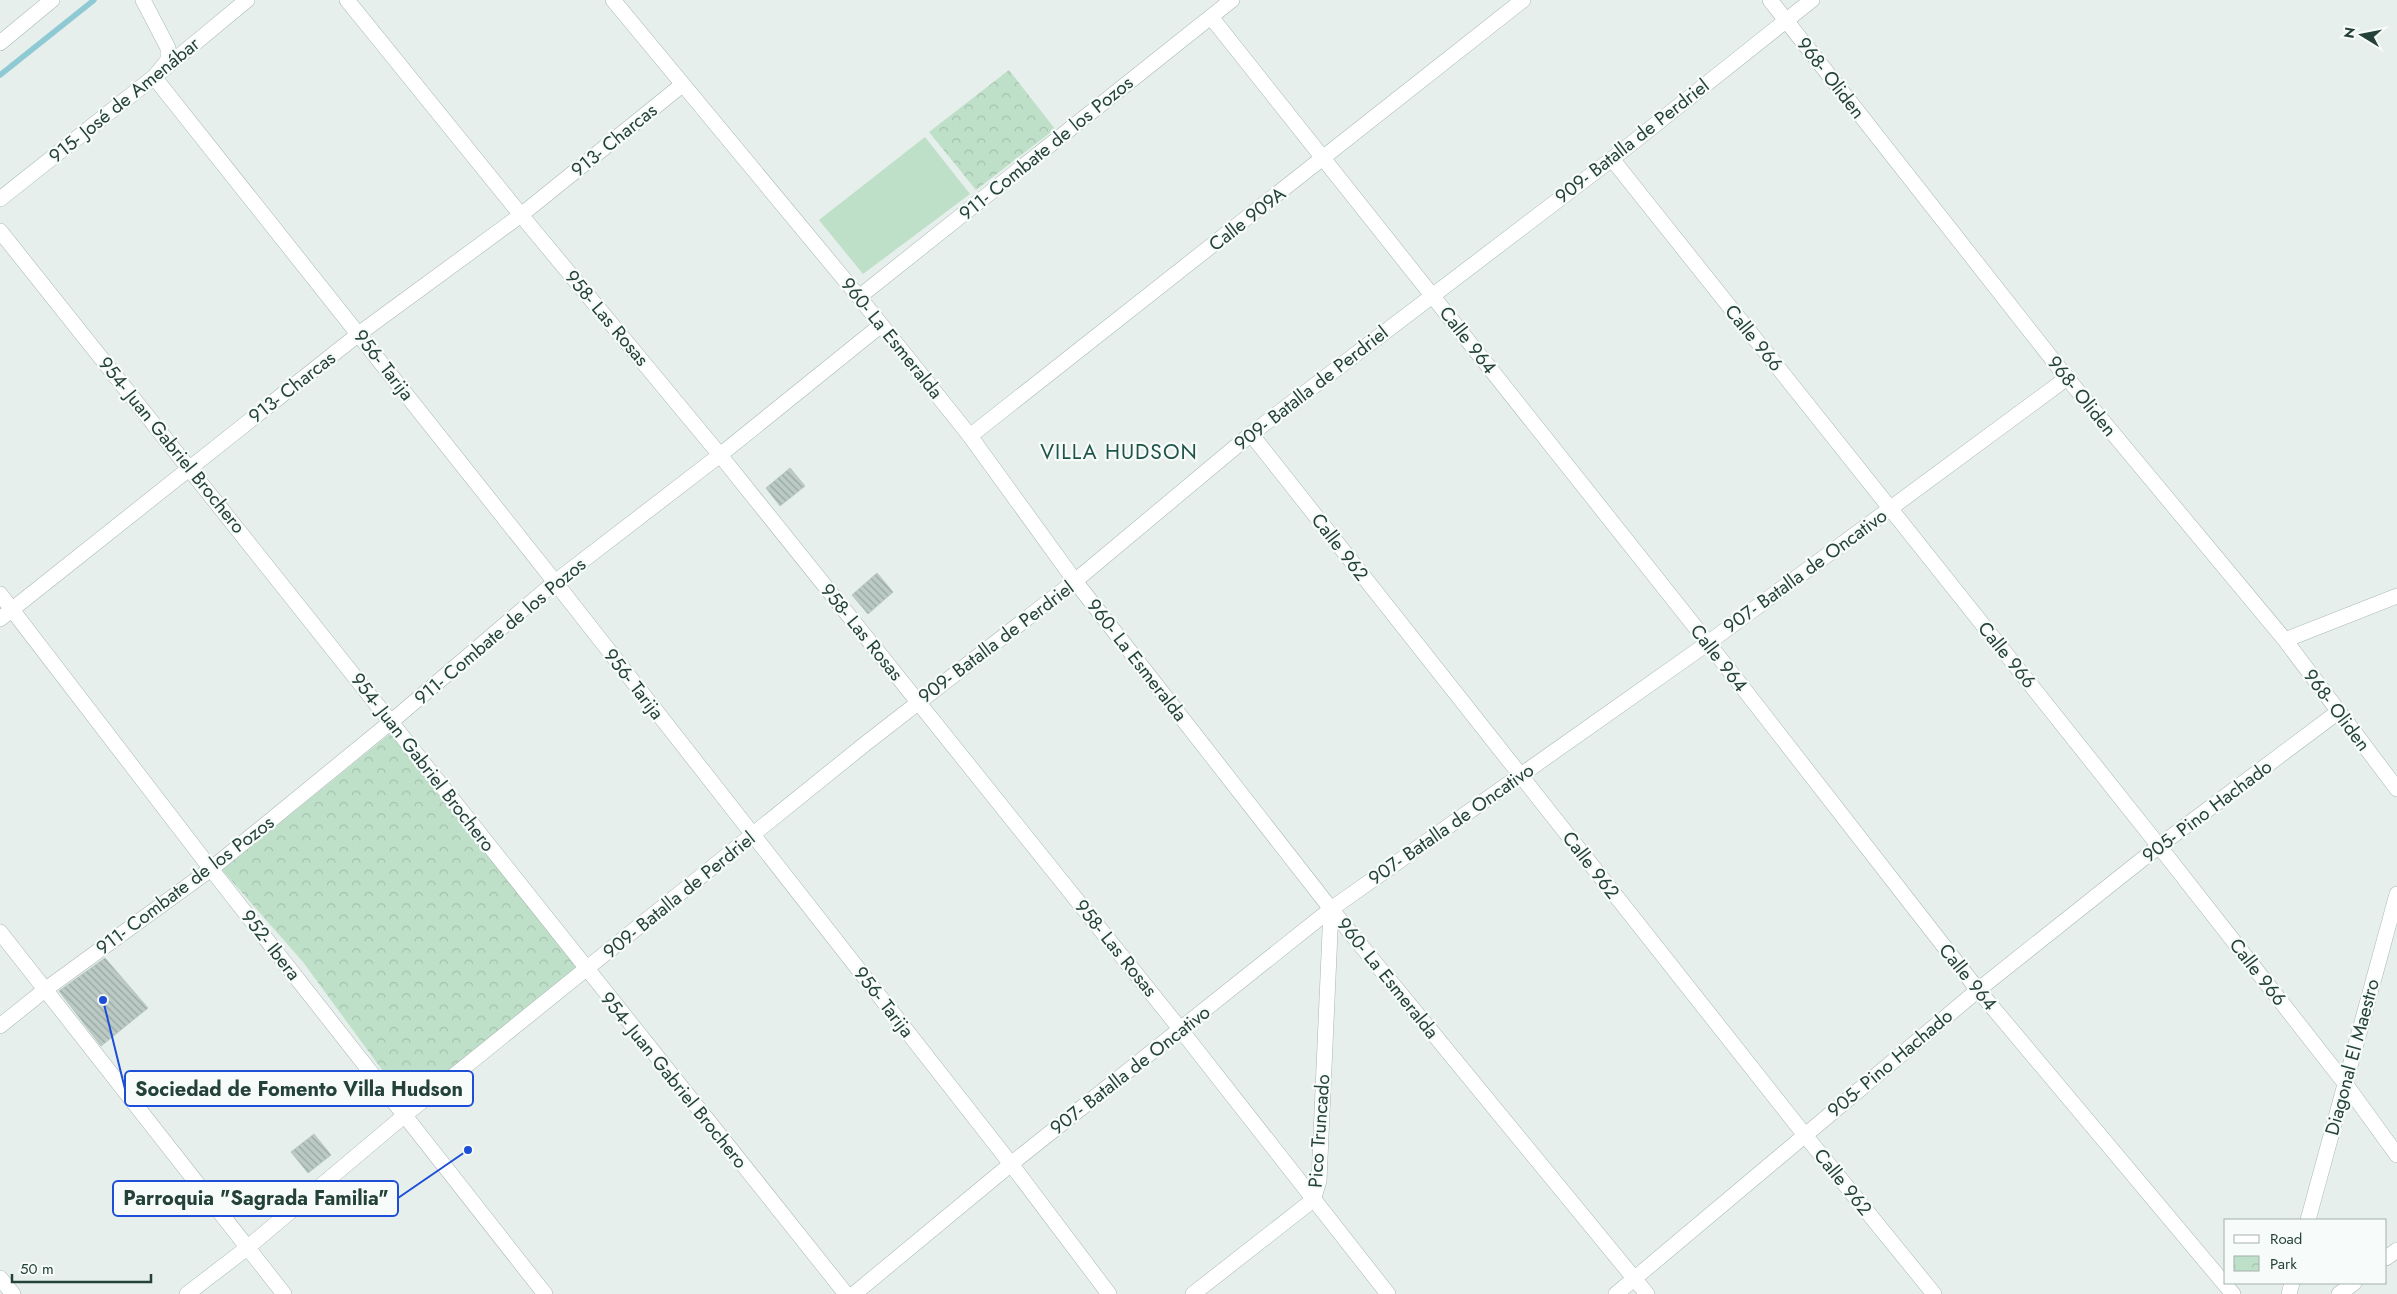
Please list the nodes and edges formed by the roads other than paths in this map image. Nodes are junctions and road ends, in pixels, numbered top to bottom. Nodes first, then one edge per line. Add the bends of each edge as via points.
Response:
1 (52, 0) edge
2 (143, 0) edge
3 (247, 0) edge
4 (347, 0) edge
5 (613, 0) edge
6 (1232, 0) edge
7 (1523, 0) edge
8 (1770, 0) edge
9 (1812, 0) edge
10 (1211, 17) junction
11 (1786, 19) junction
12 (0, 43) edge
13 (154, 77) junction
14 (682, 85) junction
15 (1324, 158) junction
16 (1612, 159) junction
17 (0, 199) edge
18 (521, 215) junction
19 (0, 231) edge
20 (1432, 295) junction
21 (859, 297) junction
22 (880, 326) junction
23 (360, 334) junction
24 (2067, 378) junction
25 (1251, 434) junction
26 (970, 436) junction
27 (720, 455) junction
28 (190, 467) junction
29 (1890, 509) junction
30 (1076, 581) junction
31 (555, 582) junction
32 (0, 594) edge
33 (2397, 596) edge
34 (12, 609) junction
35 (0, 619) edge
36 (2285, 640) junction
37 (1708, 643) junction
38 (918, 702) junction
39 (2338, 712) junction
40 (392, 721) junction
41 (1520, 775) junction
42 (2397, 789) edge
43 (753, 835) junction
44 (2160, 846) junction
45 (210, 870) junction
46 (2397, 894) edge
47 (1331, 909) junction
48 (0, 932) edge
49 (586, 970) junction
50 (46, 989) junction
51 (1978, 990) junction
52 (0, 1026) edge
53 (1182, 1030) junction
54 (2344, 1082) junction
55 (405, 1115) junction
56 (1804, 1134) junction
57 (2397, 1155) edge
58 (1011, 1164) junction
59 (1313, 1200) junction
60 (2308, 1219) edge
61 (248, 1248) junction
62 (0, 1278) edge
63 (1635, 1278) junction
64 (2224, 1283) edge
65 (2225, 1284) edge
66 (2353, 1284) edge
67 (13, 1294) edge
68 (187, 1294) edge
69 (284, 1294) edge
70 (544, 1294) edge
71 (846, 1294) edge
72 (854, 1294) edge
73 (1110, 1294) edge
74 (1193, 1294) edge
75 (1388, 1294) edge
76 (1616, 1294) edge
77 (1647, 1294) edge
78 (1934, 1294) edge
79 (2233, 1294) edge
80 (2339, 1294) edge

1 - 12 street
2 - 13 street via 168,48 168,60
3 - 13 street, 915- José de Amenábar
4 - 18 street, 958- Las Rosas
5 - 14 street, 960- La Esmeralda
6 - 10 street, 911- Combate de los Pozos
7 - 15 street, Calle 909A
8 - 11 street, 968- Oliden
9 - 11 street, 909- Batalla de Perdriel
10 - 15 street, Calle 964
10 - 21 street, 911- Combate de los Pozos
11 - 16 street, 909- Batalla de Perdriel
11 - 24 street, 968- Oliden
13 - 17 street, 915- José de Amenábar
13 - 23 street, 956- Tarija
14 - 18 street, 913- Charcas
14 - 21 street, 960- La Esmeralda
15 - 20 street, Calle 964
15 - 26 street, Calle 909A
16 - 20 street, 909- Batalla de Perdriel
16 - 29 street, Calle 966
18 - 23 street, 913- Charcas
18 - 27 street, 958- Las Rosas
19 - 28 street, 954- Juan Gabriel Brochero
20 - 25 street, 909- Batalla de Perdriel
20 - 37 street, Calle 964
21 - 22 street, 960- La Esmeralda
22 - 26 street, 960- La Esmeralda
22 - 27 street, 911- Combate de los Pozos
23 - 28 street, 913- Charcas
23 - 31 street, 956- Tarija
24 - 29 street, 907- Batalla de Oncativo
24 - 36 street, 968- Oliden
25 - 30 street, 909- Batalla de Perdriel
25 - 41 street, Calle 962
26 - 30 street, 960- La Esmeralda
27 - 31 street, 911- Combate de los Pozos
27 - 38 street, 958- Las Rosas
28 - 34 street, 913- Charcas
28 - 40 street, 954- Juan Gabriel Brochero
29 - 37 street, 907- Batalla de Oncativo
29 - 44 street, Calle 966
30 - 38 street, 909- Batalla de Perdriel
30 - 47 street, 960- La Esmeralda
31 - 40 street, 911- Combate de los Pozos
31 - 43 street, 956- Tarija
32 - 34 street, 952- Ibera
33 - 36 street
34 - 35 street, 913- Charcas
34 - 45 street, 952- Ibera
36 - 39 street, 968- Oliden
37 - 41 street, 907- Batalla de Oncativo
37 - 51 street, Calle 964
38 - 43 street, 909- Batalla de Perdriel
38 - 53 street, 958- Las Rosas
39 - 42 street, 968- Oliden
39 - 44 street, 905- Pino Hachado
40 - 45 street, 911- Combate de los Pozos
40 - 49 street, 954- Juan Gabriel Brochero
41 - 47 street, 907- Batalla de Oncativo
41 - 56 street, Calle 962
43 - 49 street, 909- Batalla de Perdriel
43 - 58 street, 956- Tarija
44 - 51 street, 905- Pino Hachado
44 - 54 street, Calle 966
45 - 50 street, 911- Combate de los Pozos
45 - 55 street, 952- Ibera
46 - 54 street, Diagonal El Maestro
47 - 53 street, 907- Batalla de Oncativo
47 - 59 street, Pico Truncado via 1319,1180
47 - 63 street, 960- La Esmeralda
48 - 50 street
49 - 55 street, 909- Batalla de Perdriel
49 - 71 street, 954- Juan Gabriel Brochero
50 - 52 street, 911- Combate de los Pozos
50 - 61 street
51 - 56 street, 905- Pino Hachado
51 - 64 street, Calle 964
53 - 58 street, 907- Batalla de Oncativo
53 - 59 street, 958- Las Rosas
54 - 57 street, Calle 966
54 - 60 street, Diagonal El Maestro
55 - 61 street, 909- Batalla de Perdriel
55 - 70 street, 952- Ibera
56 - 63 street, 905- Pino Hachado
56 - 78 street, Calle 962
58 - 72 street, 907- Batalla de Oncativo
58 - 73 street, 956- Tarija
59 - 74 street, Pico Truncado
59 - 75 street, 958- Las Rosas
61 - 68 street, 909- Batalla de Perdriel
61 - 69 street
62 - 67 street
63 - 76 street, 905- Pino Hachado
63 - 77 street, 960- La Esmeralda
65 - 79 street, Calle 964
66 - 80 street

